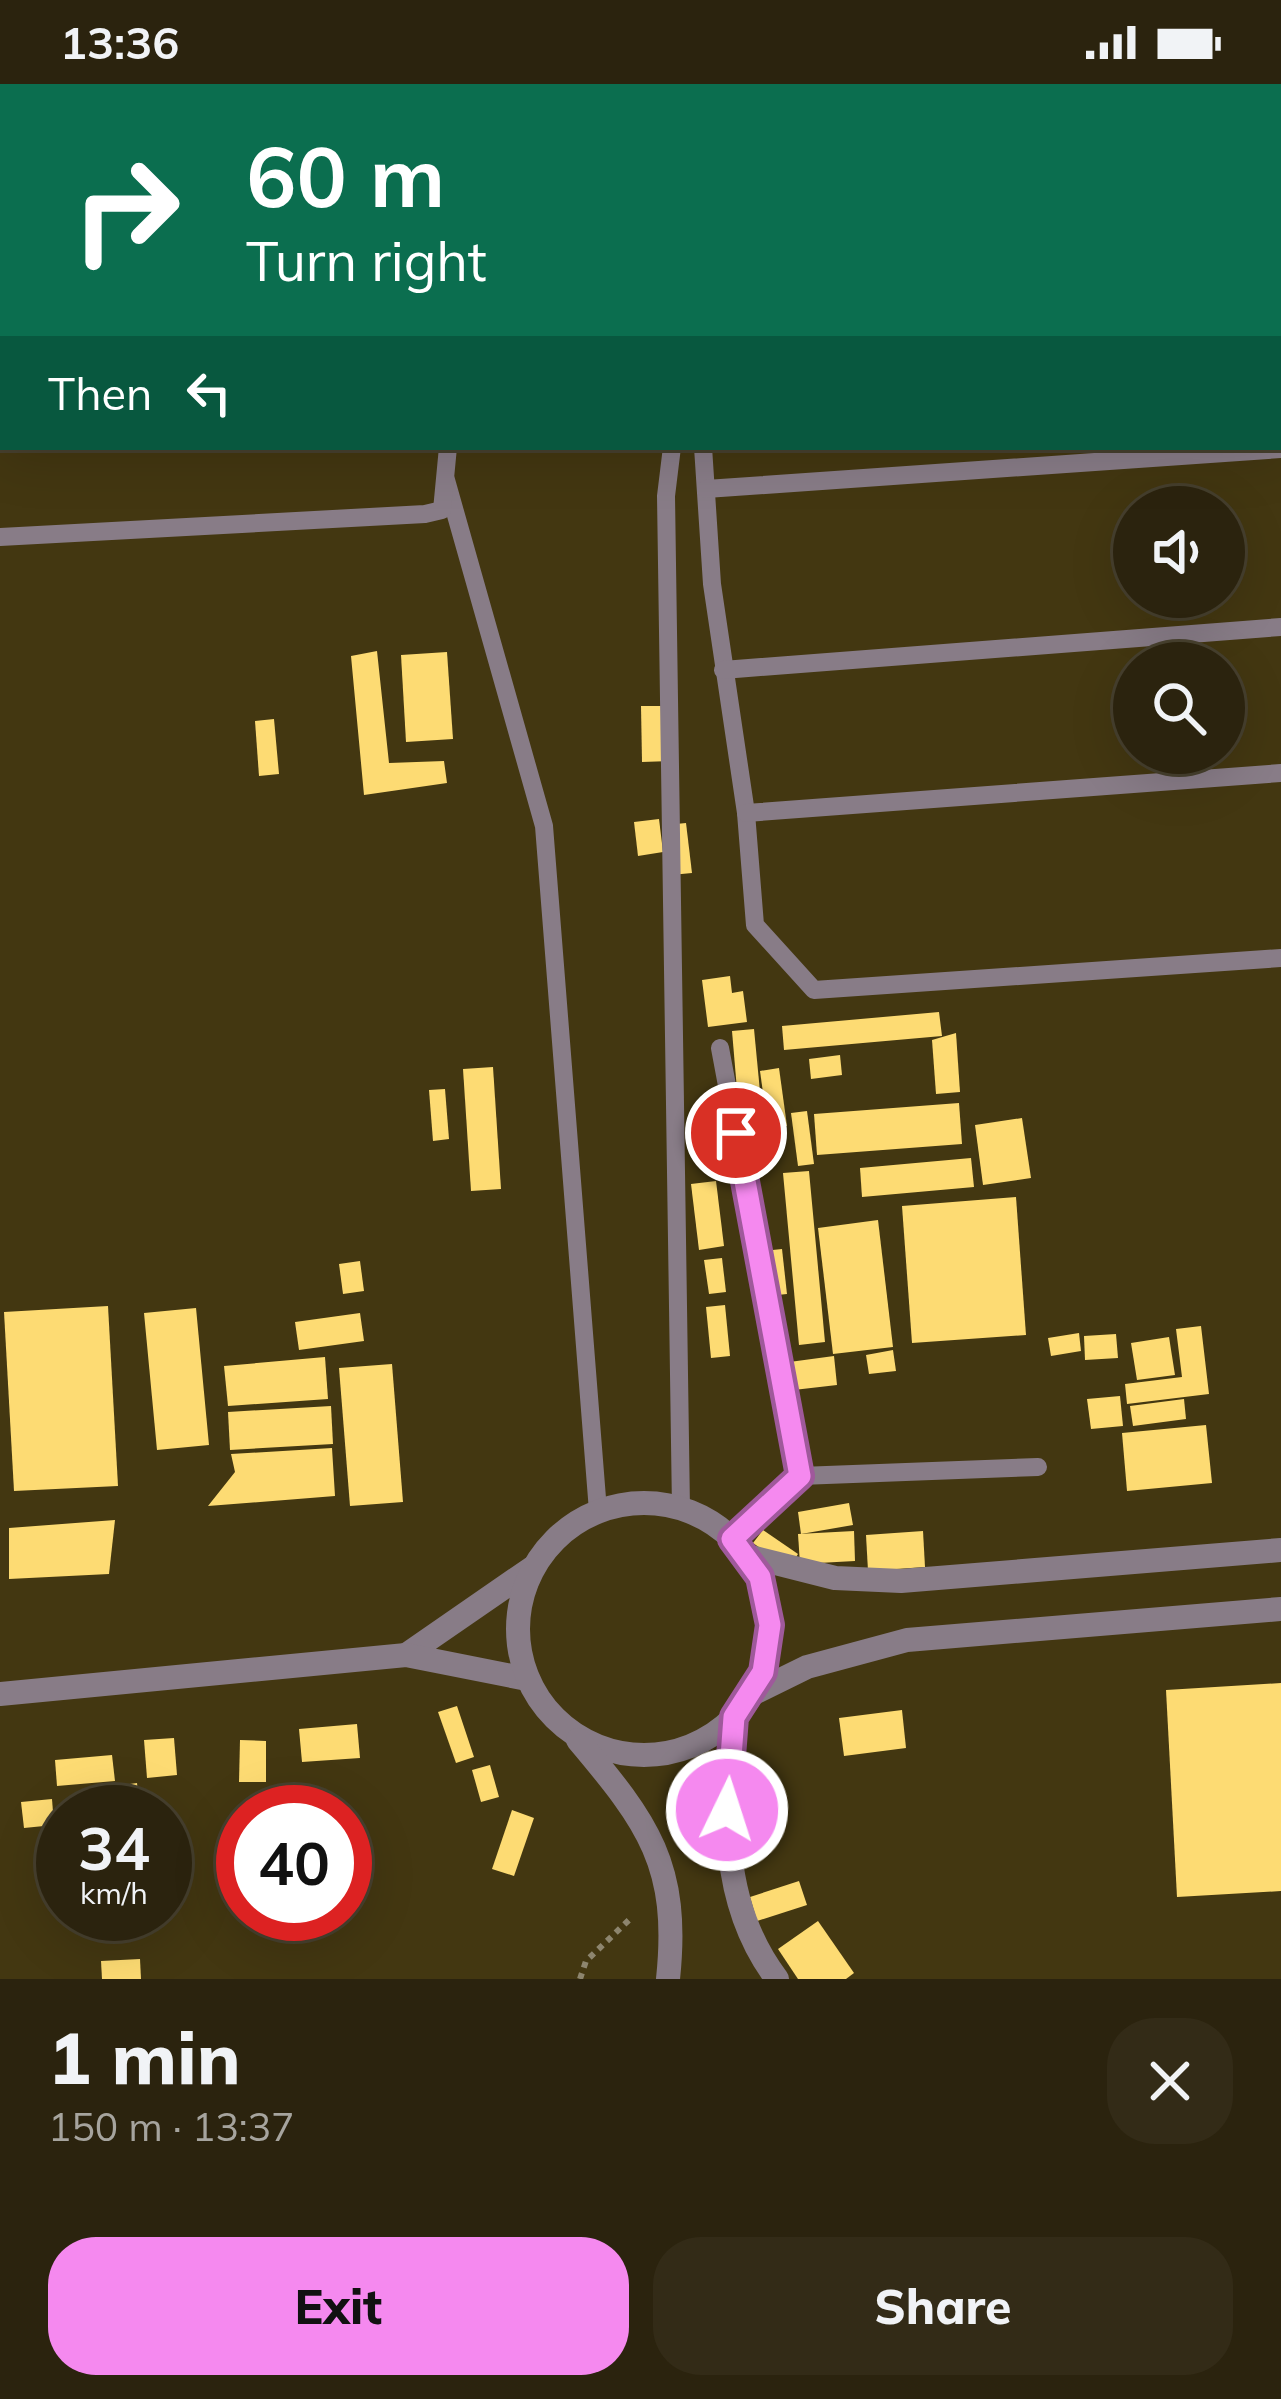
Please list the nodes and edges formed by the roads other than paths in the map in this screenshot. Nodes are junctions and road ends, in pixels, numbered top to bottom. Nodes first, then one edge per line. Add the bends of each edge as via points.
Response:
1 (448, 450) edge
2 (672, 450) edge
3 (703, 450) edge
4 (1267, 450) edge
5 (446, 480) junction
6 (706, 489) junction
7 (0, 537) edge
8 (1281, 627) edge
9 (723, 670) junction
10 (1281, 773) edge
11 (746, 813) junction
12 (1281, 958) edge
13 (720, 1048) dead end
14 (1038, 1467) dead end
15 (800, 1476) junction
16 (681, 1509) junction
17 (598, 1511) junction
18 (740, 1547) junction
19 (1281, 1550) edge
20 (532, 1568) junction
21 (1281, 1610) edge
22 (406, 1654) junction
23 (527, 1679) junction
24 (0, 1694) edge
25 (752, 1694) junction
26 (734, 1717) junction
27 (572, 1733) junction
28 (668, 1979) edge
29 (777, 1979) edge

1 - 5 lane
2 - 16 lane via 666,496
3 - 6 lane
4 - 6 lane
5 - 7 lane via 442,509 425,514
5 - 17 lane via 544,826
6 - 9 lane
8 - 9 lane
9 - 11 lane
10 - 11 lane
11 - 12 lane via 755,925 814,990
13 - 15 lane
14 - 15 lane
15 - 18 lane
16 - 17 street via 639,1503
16 - 18 street
17 - 20 street via 560,1534
18 - 19 street via 835,1578 902,1581
18 - 25 street via 760,1577 770,1625
20 - 22 street
20 - 23 street via 518,1611
21 - 25 street via 907,1640 807,1667
22 - 23 street
22 - 24 street
23 - 27 street
25 - 26 street
26 - 27 street via 693,1746 644,1756
26 - 29 street via 726,1840 741,1910
27 - 28 street via 642,1816 667,1882

